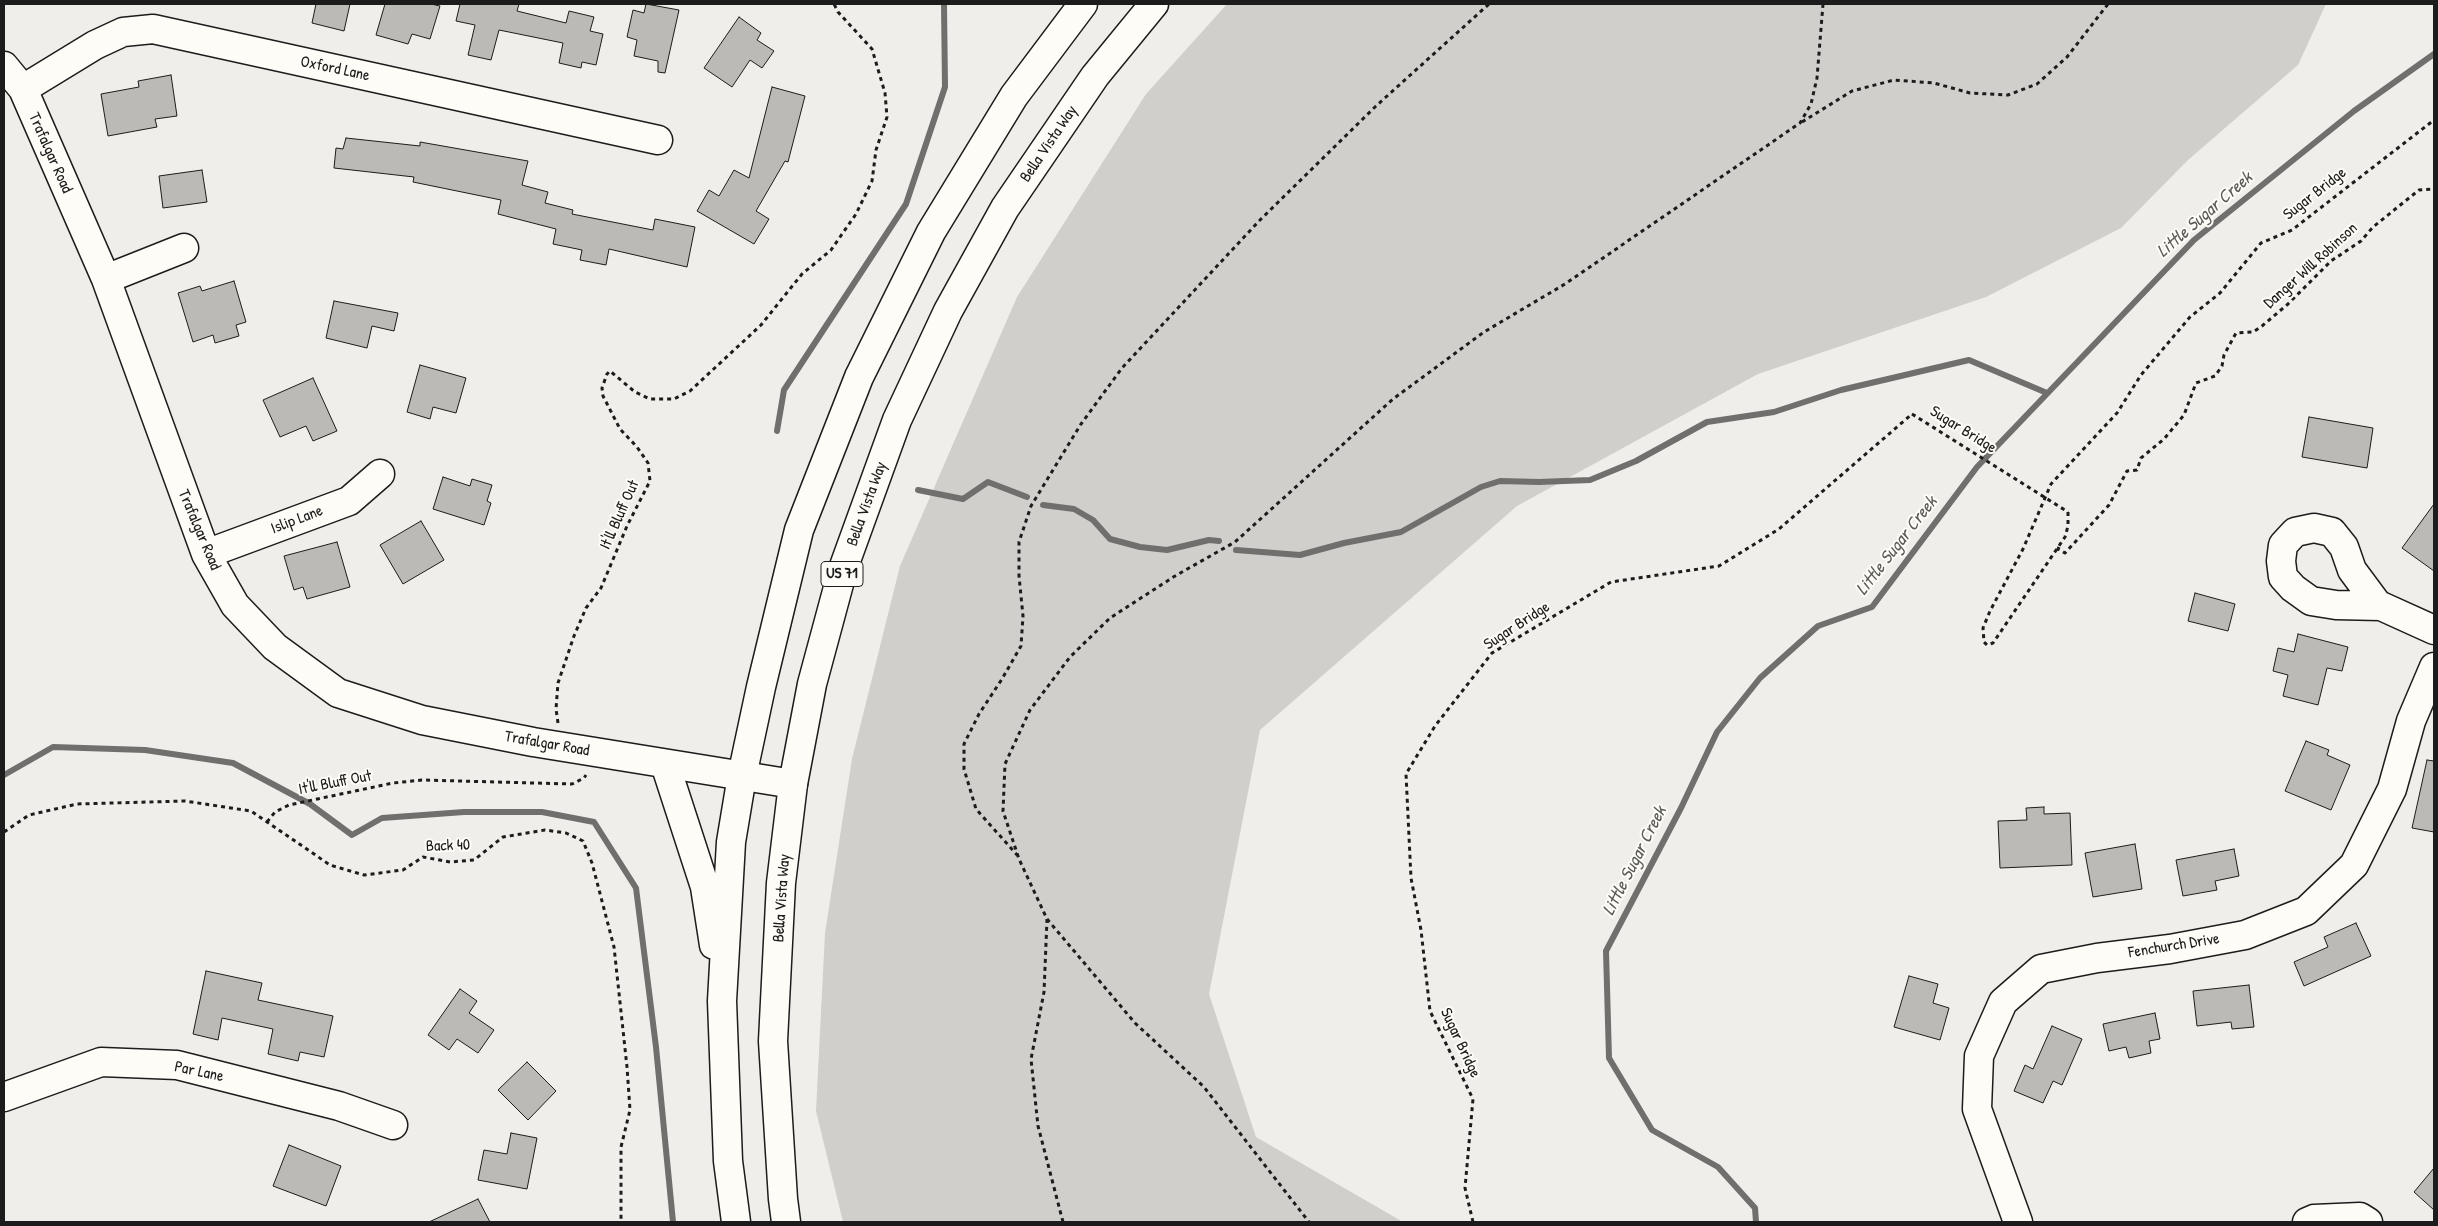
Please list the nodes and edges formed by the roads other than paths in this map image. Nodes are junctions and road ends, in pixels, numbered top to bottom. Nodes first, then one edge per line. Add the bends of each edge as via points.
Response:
1 (1083, 4) edge
2 (1154, 4) edge
3 (4, 66) edge
4 (22, 89) junction
5 (658, 140) dead end
6 (184, 248) dead end
7 (106, 279) junction
8 (380, 474) dead end
9 (206, 554) junction
10 (2381, 606) dead end
11 (2434, 630) edge
12 (2434, 667) edge
13 (665, 764) junction
14 (742, 776) junction
15 (793, 784) junction
16 (722, 1001) junction
17 (4, 1098) edge
18 (393, 1125) dead end
19 (736, 1222) edge
20 (786, 1222) edge
21 (2018, 1222) edge
22 (2307, 1222) edge
23 (2368, 1222) edge

1 - 14 street via 1014,96 931,232 859,377 799,530
2 - 15 street, Bella Vista Way / US 71 via 1095,76 1006,208 948,310 901,412 843,569 812,684
3 - 4 street, Trafalgar Road
4 - 5 street, Oxford Lane via 123,32 152,29
4 - 7 street, Trafalgar Road
6 - 7 street
7 - 9 street, Trafalgar Road
8 - 9 street, Islip Lane via 349,501
9 - 13 street, Trafalgar Road via 236,605 275,647 338,693 422,720
10 - 11 street
12 - 21 street, Fenchurch Drive via 2411,722 2392,790 2354,865 2306,912 2244,935 2041,968 2003,1002 1979,1056 1977,1109
13 - 14 street, Trafalgar Road
13 - 16 street via 706,887
14 - 15 street, Trafalgar Road
14 - 16 street via 731,842
15 - 20 street, Bella Vista Way / US 71 via 782,883 773,1041
16 - 19 street via 728,1161
17 - 18 street, Par Lane via 100,1062 177,1065 339,1106
22 - 23 street via 2360,1217

